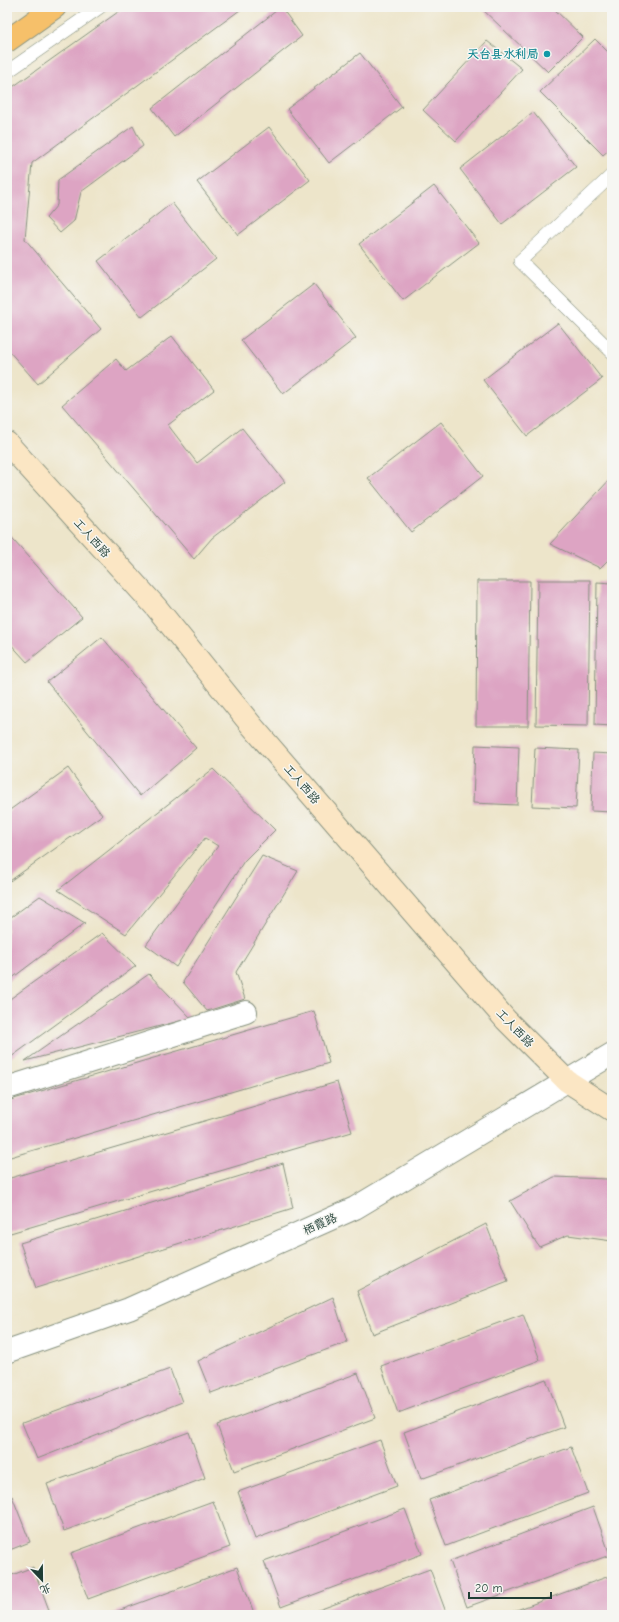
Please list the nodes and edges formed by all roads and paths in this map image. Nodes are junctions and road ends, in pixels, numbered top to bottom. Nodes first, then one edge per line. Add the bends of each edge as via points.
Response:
1 (55, 7) edge
2 (100, 7) edge
3 (7, 41) edge
4 (7, 72) edge
5 (612, 175) edge
6 (612, 352) edge
7 (7, 443) edge
8 (246, 1012) dead end
9 (612, 1054) edge
10 (567, 1081) junction
11 (7, 1088) edge
12 (612, 1110) edge
13 (7, 1352) edge

1 - 3 main road
2 - 4 lane
5 - 6 lane via 520,261
7 - 10 main road, 工人西路 via 156,607 252,726 506,1020
8 - 11 street
9 - 10 street, 栖霞路
10 - 12 main road, 工人西路
10 - 13 street, 栖霞路 via 356,1208 129,1309

